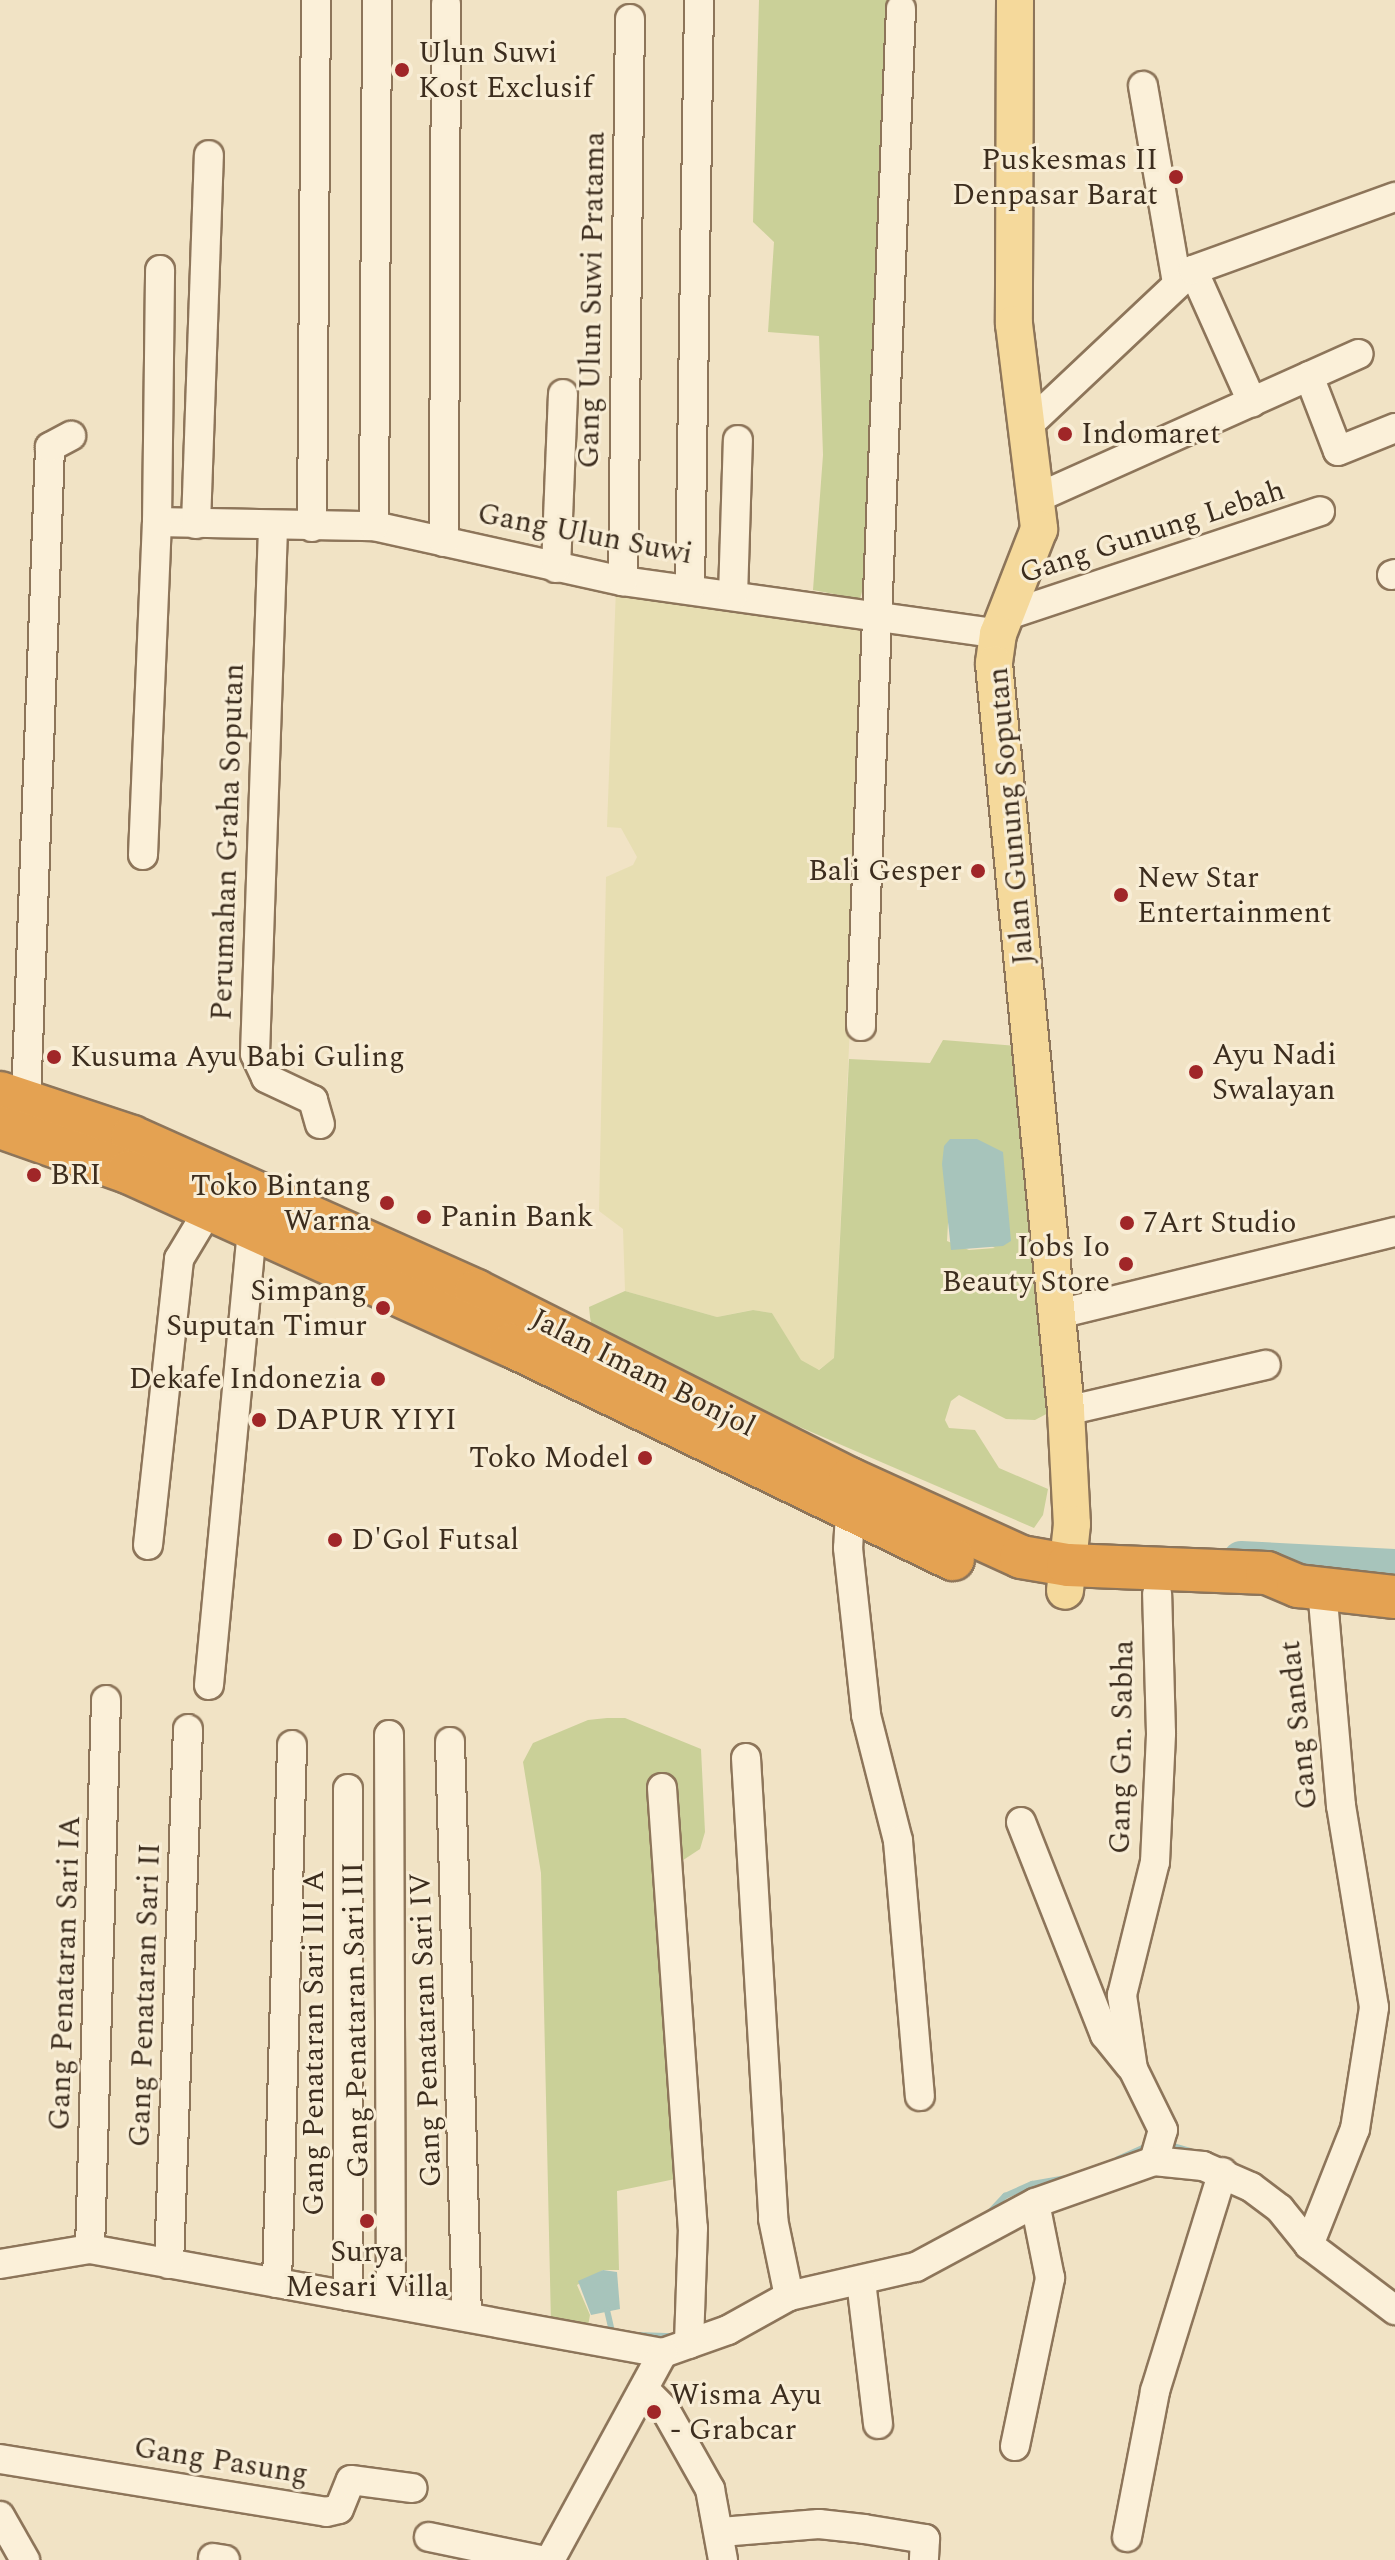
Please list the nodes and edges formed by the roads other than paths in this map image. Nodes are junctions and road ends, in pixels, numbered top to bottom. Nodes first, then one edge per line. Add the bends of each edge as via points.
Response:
1 (316, 0) edge
2 (377, 0) edge
3 (699, 0) edge
4 (1015, 0) edge
5 (446, 4) dead end
6 (901, 9) dead end
7 (630, 19) dead end
8 (1143, 86) dead end
9 (209, 155) dead end
10 (1395, 197) edge
11 (160, 270) dead end
12 (1185, 276) junction
13 (1359, 354) dead end
14 (1309, 376) junction
15 (563, 394) dead end
16 (1252, 402) junction
17 (1395, 428) edge
18 (1024, 429) junction
19 (71, 436) dead end
20 (738, 440) dead end
21 (1039, 497) junction
22 (1320, 511) dead end
23 (157, 522) junction
24 (196, 524) junction
25 (374, 526) junction
26 (312, 527) junction
27 (273, 528) junction
28 (444, 542) junction
29 (556, 568) junction
30 (623, 581) junction
31 (690, 589) junction
32 (733, 596) junction
33 (879, 616) junction
34 (1002, 625) junction
35 (143, 855) dead end
36 (861, 1026) dead end
37 (9, 1107) edge
38 (320, 1124) dead end
39 (209, 1209) junction
40 (252, 1229) junction
41 (1395, 1232) edge
42 (1054, 1315) junction
43 (1266, 1365) dead end
44 (1066, 1411) junction
45 (850, 1512) junction
46 (148, 1545) dead end
47 (1066, 1578) junction
48 (1310, 1588) junction
49 (1157, 1594) junction
50 (1395, 1597) edge
51 (209, 1685) dead end
52 (106, 1700) dead end
53 (188, 1729) dead end
54 (389, 1735) dead end
55 (450, 1742) dead end
56 (292, 1745) dead end
57 (746, 1758) dead end
58 (662, 1788) dead end
59 (348, 1789) dead end
60 (1021, 1822) dead end
61 (1133, 2069) junction
62 (920, 2096) dead end
63 (1157, 2148) junction
64 (1223, 2172) junction
65 (1035, 2203) junction
66 (1313, 2236) junction
67 (90, 2249) junction
68 (0, 2256) edge
69 (0, 2264) edge
70 (169, 2264) junction
71 (861, 2281) junction
72 (277, 2283) junction
73 (348, 2296) junction
74 (789, 2296) junction
75 (391, 2303) junction
76 (1395, 2310) edge
77 (467, 2317) junction
78 (676, 2348) junction
79 (646, 2391) junction
80 (878, 2424) dead end
81 (1015, 2446) dead end
82 (0, 2459) edge
83 (412, 2488) dead end
84 (0, 2516) edge
85 (721, 2532) junction
86 (429, 2537) dead end
87 (1127, 2537) dead end
88 (25, 2560) edge
89 (540, 2560) edge
90 (550, 2560) edge
91 (723, 2560) edge
92 (924, 2560) edge

1 - 26 street
2 - 25 street
3 - 31 street
4 - 18 main road, Jalan Gunung Soputan via 1014,310
5 - 28 street
6 - 33 street
7 - 30 street, Gang Ulun Suwi Pratama
8 - 12 street
9 - 24 street
10 - 12 street
11 - 23 street
12 - 16 street
12 - 18 street
13 - 14 street
14 - 16 street
14 - 17 street via 1338,451
15 - 29 street
16 - 21 street
18 - 21 main road, Jalan Gunung Soputan
19 - 37 street via 50,447
20 - 32 street
21 - 34 main road, Jalan Gunung Soputan via 1039,529
22 - 34 street, Gang Gunung Lebah
23 - 24 street, Gang Ulun Suwi
23 - 35 street
24 - 27 street, Gang Ulun Suwi
25 - 26 street, Gang Ulun Suwi
25 - 28 street, Gang Ulun Suwi
26 - 27 street, Gang Ulun Suwi
27 - 38 street, Perumahan Graha Soputan via 255,1054 266,1078 313,1100
28 - 29 street, Gang Ulun Suwi
29 - 30 street, Gang Ulun Suwi
30 - 31 street, Gang Ulun Suwi
31 - 32 street, Gang Ulun Suwi
32 - 33 street, Gang Ulun Suwi
33 - 34 street, Gang Ulun Suwi
33 - 36 street
34 - 42 main road, Jalan Gunung Soputan via 994,664
37 - 39 highway, Jalan Imam Bonjol
37 - 47 highway, Jalan Imam Bonjol via 132,1137 476,1291 988,1545
39 - 40 highway, Jalan Imam Bonjol
39 - 46 street via 179,1259
40 - 45 highway, Jalan Imam Bonjol via 510,1345
40 - 51 street
41 - 42 street
42 - 44 main road, Jalan Gunung Soputan
43 - 44 street
44 - 47 main road, Jalan Gunung Soputan via 1072,1510
45 - 47 highway, Jalan Imam Bonjol via 1005,1580
45 - 62 street via 848,1548 866,1715 898,1841
47 - 48 highway, Jalan Imam Bonjol via 1267,1573
47 - 49 highway, Jalan Imam Bonjol
48 - 49 highway, Jalan Imam Bonjol via 1259,1595
48 - 50 highway, Jalan Imam Bonjol
48 - 66 street, Gang Sandat via 1374,2007 1355,2129
49 - 61 street, Gang Gn. Sabha via 1161,1733 1155,1862 1122,1995
52 - 67 street, Gang Penataran Sari IA
53 - 70 street, Gang Penataran Sari II
54 - 75 street, Gang Penataran Sari III
55 - 77 street, Gang Penataran Sari IV
56 - 72 street
57 - 74 street via 773,2219
58 - 78 street via 693,2228
59 - 73 street, Gang Penataran Sari III A
60 - 61 street via 1105,2035
61 - 63 street, Gang Gn. Sabha
63 - 64 street
63 - 65 street
64 - 66 street
64 - 87 street via 1155,2391
65 - 71 street via 916,2267
65 - 81 street via 1050,2278
66 - 76 street
67 - 69 street
67 - 70 street
68 - 69 street
70 - 72 street
71 - 74 street
71 - 80 street
72 - 73 street
73 - 75 street
74 - 78 street via 755,2318
75 - 77 street
77 - 78 street
78 - 79 street
79 - 85 street via 666,2411 710,2489
79 - 90 street
82 - 83 street, Gang Pasung via 326,2512 339,2509 351,2480
84 - 88 street
85 - 91 street
85 - 92 street via 819,2524 864,2529 925,2539
86 - 89 street

